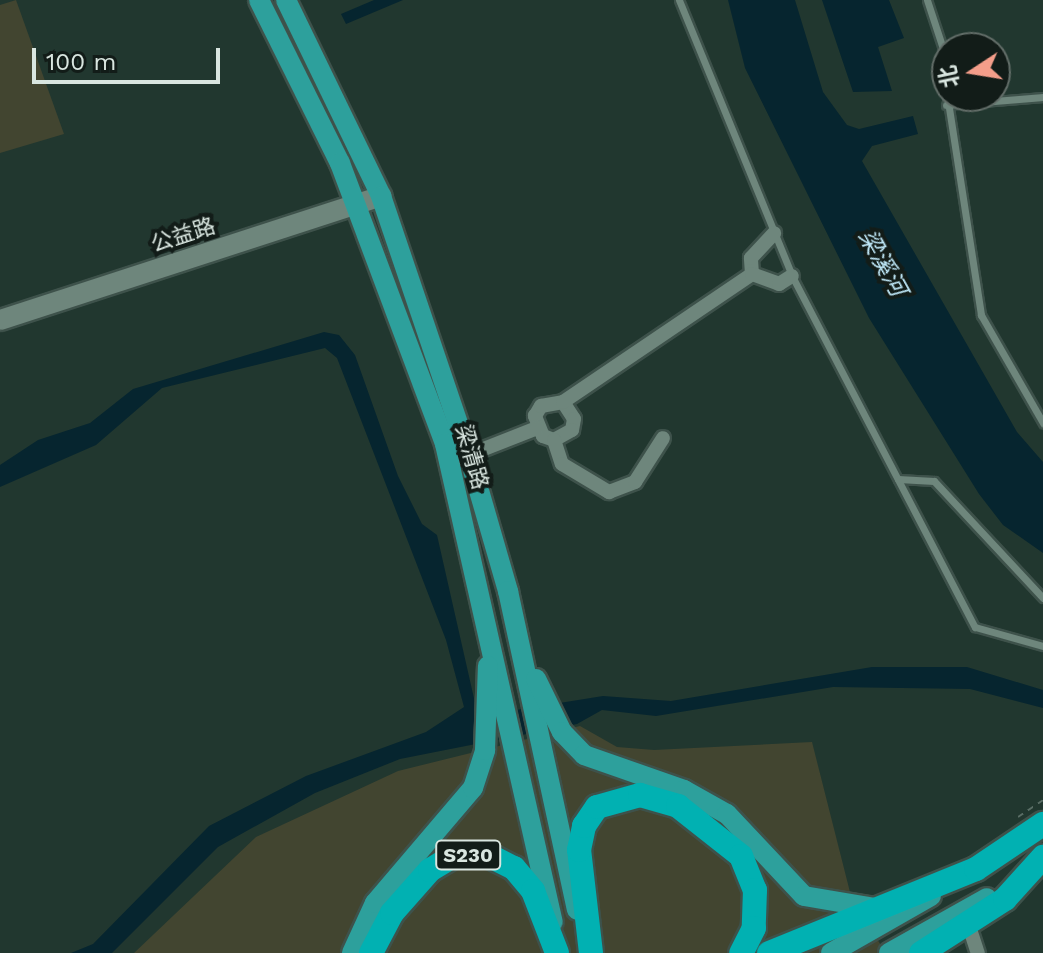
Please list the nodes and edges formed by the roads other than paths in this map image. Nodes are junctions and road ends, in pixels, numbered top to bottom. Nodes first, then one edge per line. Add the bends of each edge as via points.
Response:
1 (259, 0) edge
2 (286, 0) edge
3 (679, 0) edge
4 (927, 0) edge
5 (937, 32) edge
6 (1043, 97) edge
7 (1011, 100) edge
8 (949, 112) edge
9 (381, 196) junction
10 (357, 203) junction
11 (774, 233) junction
12 (752, 274) junction
13 (792, 276) junction
14 (0, 320) edge
15 (563, 402) junction
16 (1043, 423) edge
17 (537, 428) junction
18 (663, 438) dead end
19 (554, 440) junction
20 (459, 459) junction
21 (898, 479) junction
22 (1043, 598) edge
23 (511, 607) junction
24 (1043, 646) edge
25 (498, 696) junction
26 (1043, 824) edge
27 (1036, 862) edge
28 (976, 869) junction
29 (886, 906) junction
30 (968, 923) junction
31 (937, 945) edge
32 (352, 953) edge
33 (371, 953) edge
34 (558, 953) edge
35 (589, 953) edge
36 (741, 953) edge
37 (769, 953) edge
38 (831, 953) edge
39 (889, 953) edge
40 (921, 953) edge
41 (978, 953) edge

1 - 10 main road, 梁清路
2 - 9 main road, 梁清路
3 - 11 lane
4 - 5 lane
6 - 7 lane
8 - 16 lane via 957,131 981,315
9 - 10 street, 公益路
9 - 20 main road, 梁清路
10 - 14 street, 公益路
10 - 20 main road, 梁清路
11 - 12 street via 751,258
11 - 13 lane
12 - 13 street via 779,284
12 - 15 street
13 - 21 lane
15 - 17 street via 541,406
15 - 19 street via 574,419 572,430
17 - 19 street
17 - 20 street
18 - 19 street via 635,482 609,492 562,464
20 - 23 main road, 梁清路
20 - 25 main road, 梁清路
21 - 22 lane via 934,481
21 - 24 lane via 975,627
23 - 29 main road via 543,699 562,732 612,770 684,790 727,814 804,896 858,910
23 - 35 main road, 梁清路
25 - 32 main road via 473,788 375,903
25 - 34 main road via 516,752
26 - 28 highway
27 - 30 highway via 1005,899
27 - 39 main road
28 - 29 highway
28 - 38 main road
29 - 37 highway
30 - 31 highway
30 - 41 street
31 - 40 highway
33 - 34 highway, S230 via 392,913 430,870 457,854 488,855 514,868 533,891
35 - 36 highway via 579,850 584,826 597,807 640,795 678,806 741,856 755,890 754,928

